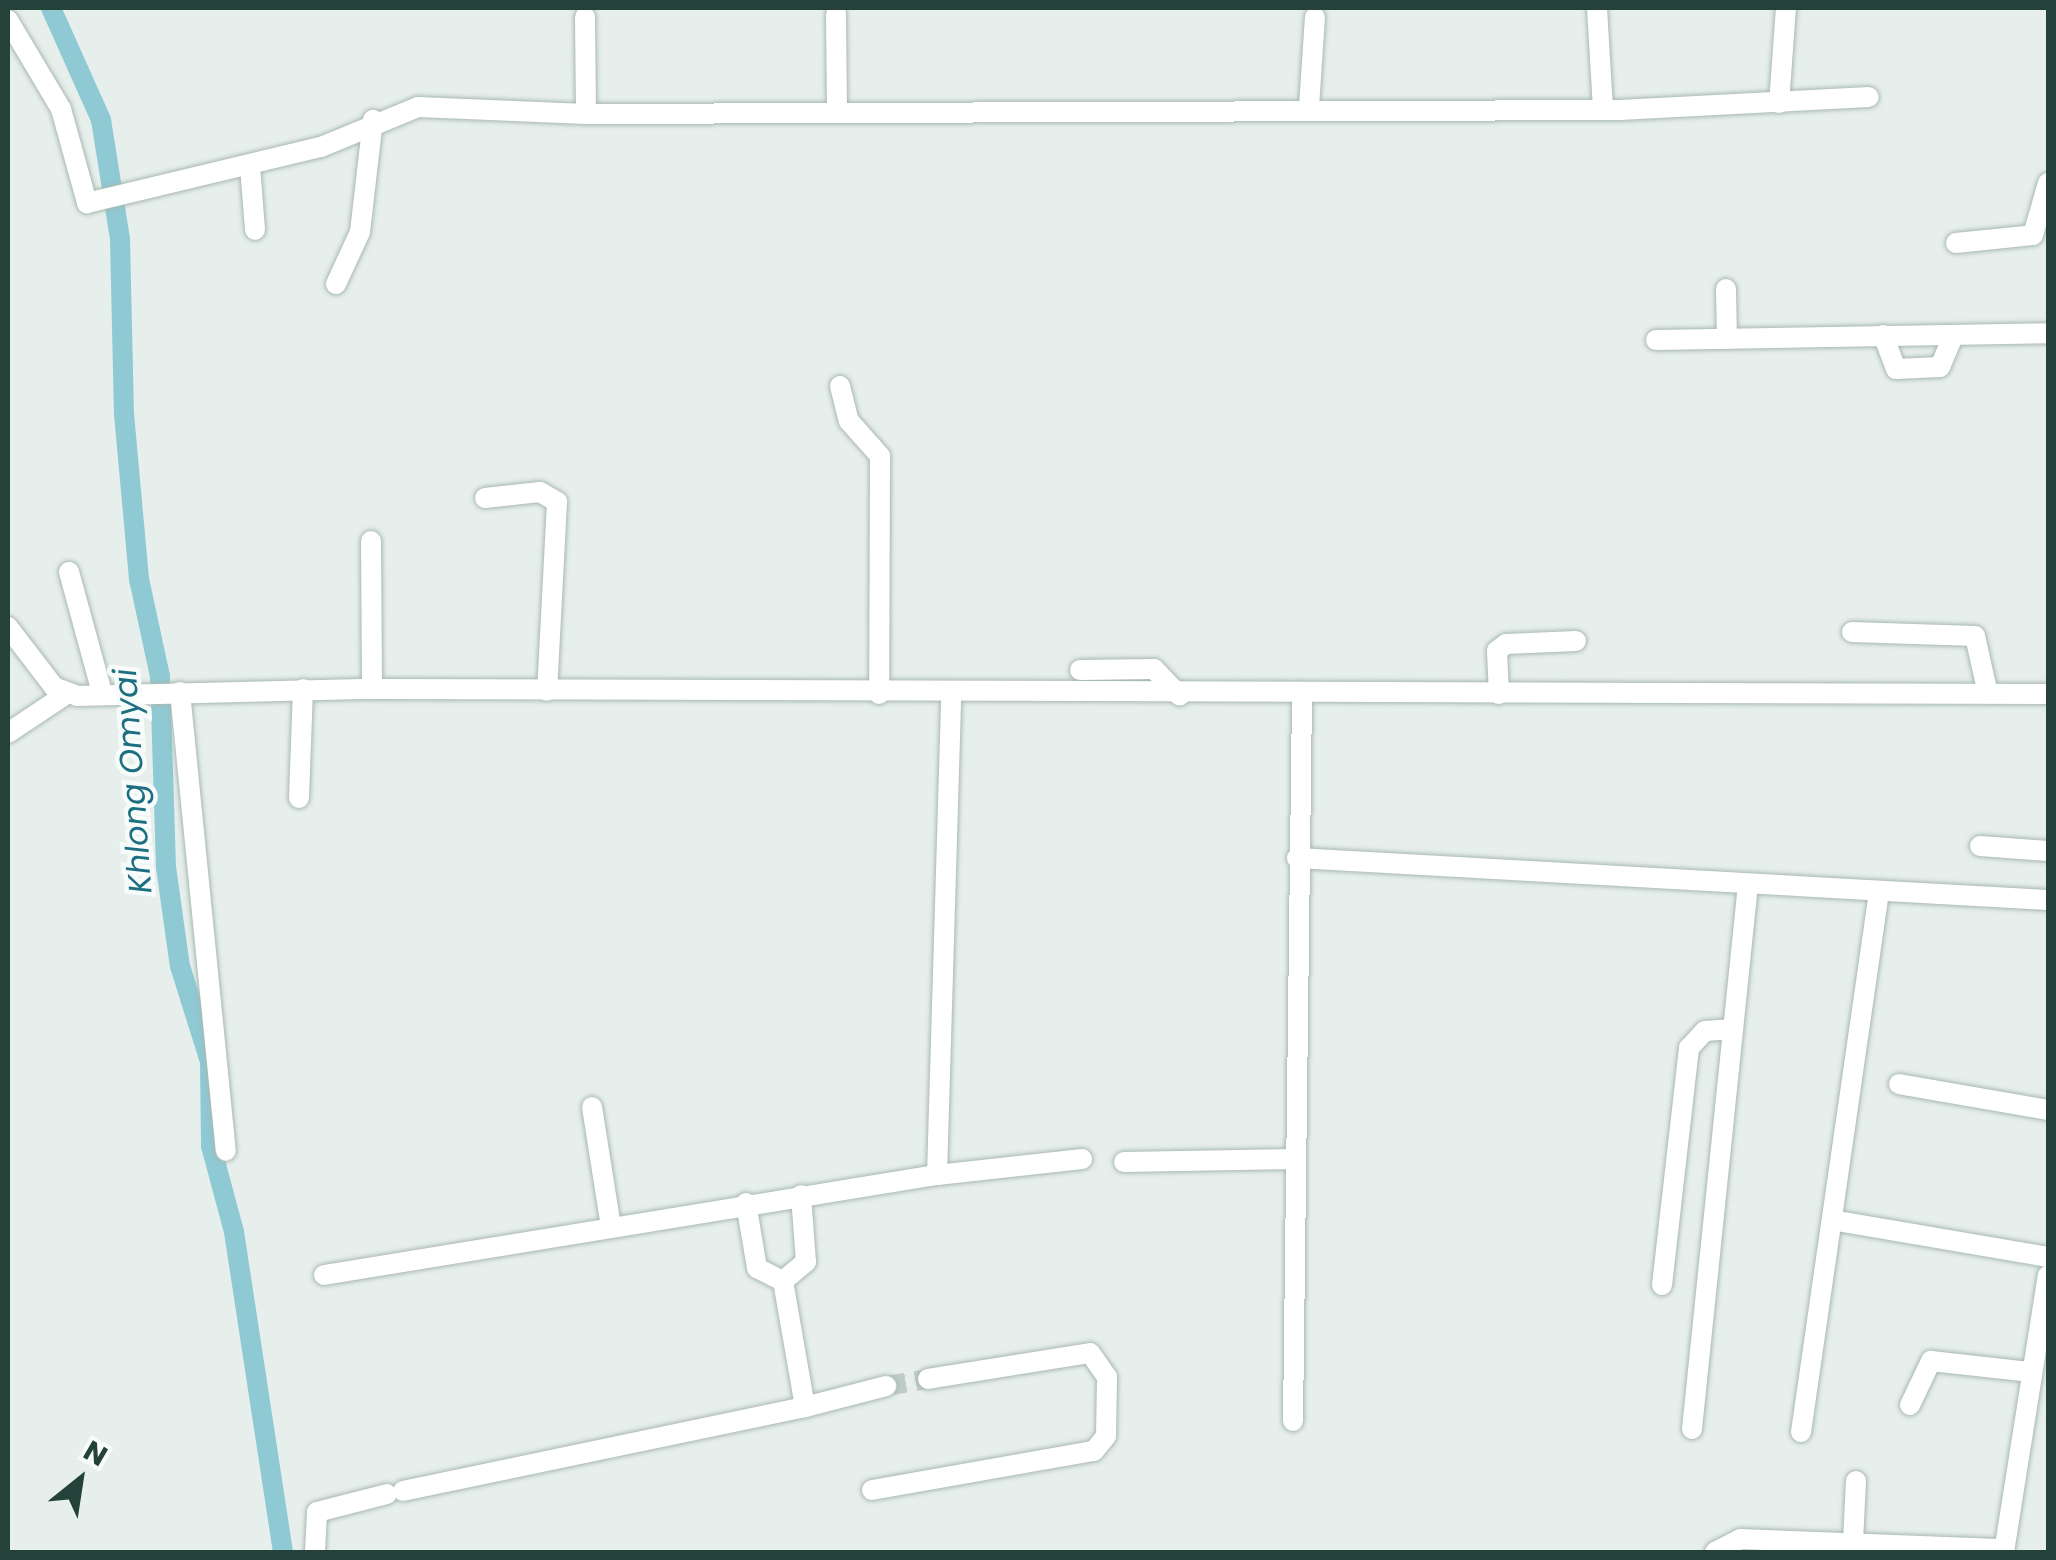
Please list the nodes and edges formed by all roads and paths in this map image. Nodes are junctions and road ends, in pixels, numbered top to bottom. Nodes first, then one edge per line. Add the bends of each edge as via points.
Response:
1 (1597, 8) edge
2 (1786, 8) edge
3 (836, 14) dead end
4 (585, 17) dead end
5 (1315, 17) dead end
6 (8, 20) edge
7 (1869, 97) dead end
8 (1779, 103) junction
9 (1309, 108) junction
10 (1602, 109) junction
11 (837, 110) junction
12 (586, 114) junction
13 (373, 120) junction
14 (250, 166) junction
15 (2048, 183) edge
16 (2047, 214) edge
17 (255, 230) dead end
18 (1956, 243) dead end
19 (336, 284) dead end
20 (1726, 288) dead end
21 (2048, 333) edge
22 (1883, 335) junction
23 (1953, 336) junction
24 (1727, 339) junction
25 (1656, 340) dead end
26 (840, 386) dead end
27 (485, 498) dead end
28 (372, 541) dead end
29 (69, 572) dead end
30 (8, 627) edge
31 (1852, 632) dead end
32 (1576, 641) dead end
33 (1080, 670) dead end
34 (303, 689) junction
35 (372, 689) junction
36 (547, 691) junction
37 (176, 692) junction
38 (65, 694) junction
39 (102, 694) junction
40 (880, 694) junction
41 (1499, 694) junction
42 (1988, 694) junction
43 (2048, 694) edge
44 (1180, 696) junction
45 (951, 697) junction
46 (1302, 697) junction
47 (8, 733) edge
48 (299, 798) dead end
49 (1980, 846) dead end
50 (2048, 852) edge
51 (1297, 858) junction
52 (1748, 884) junction
53 (1879, 892) junction
54 (2048, 900) edge
55 (1734, 1029) junction
56 (1900, 1084) dead end
57 (592, 1108) dead end
58 (2048, 1110) edge
59 (226, 1152) dead end
60 (1082, 1158) dead end
61 (1295, 1159) junction
62 (1124, 1162) dead end
63 (937, 1175) junction
64 (801, 1195) junction
65 (746, 1203) junction
66 (1832, 1220) junction
67 (610, 1226) junction
68 (2048, 1258) edge
69 (2048, 1275) edge
70 (324, 1276) dead end
71 (782, 1280) junction
72 (1662, 1285) dead end
73 (2046, 1307) edge
74 (2031, 1372) junction
75 (928, 1378) tunnel mouth
76 (886, 1386) tunnel mouth
77 (1910, 1405) dead end
78 (806, 1407) junction
79 (1293, 1422) dead end
80 (1692, 1428) dead end
81 (1801, 1432) dead end
82 (1856, 1481) dead end
83 (872, 1490) dead end
84 (1854, 1542) junction
85 (2004, 1551) edge
86 (315, 1552) edge
87 (1715, 1552) edge

1 - 10 street
2 - 8 street
3 - 11 street
4 - 12 street
5 - 9 street
6 - 14 street via 61,108 87,202
7 - 8 street
8 - 10 street
9 - 10 street
9 - 11 street
11 - 12 street
12 - 13 street via 418,106
13 - 14 street via 336,142
13 - 19 street via 360,232
14 - 17 street
15 - 16 street
16 - 18 street via 2033,234
20 - 24 street
21 - 23 street
22 - 23 street
22 - 23 street via 1896,369 1940,367
22 - 24 street
24 - 25 street
26 - 40 street via 850,421 880,456
27 - 36 street via 540,492 557,502
28 - 35 street
29 - 39 street
30 - 38 street
31 - 42 street via 1975,636
32 - 41 street via 1506,644 1497,652
33 - 44 street via 1154,669
34 - 35 street
34 - 37 street
34 - 48 street
35 - 36 street
36 - 40 street
37 - 39 street
37 - 59 street
38 - 39 street
38 - 47 street
40 - 45 street
41 - 42 street
41 - 46 street
42 - 43 street
44 - 45 street
44 - 46 street
45 - 63 street
46 - 51 street
49 - 50 street
51 - 52 street
51 - 61 street
52 - 53 street
52 - 55 street
53 - 54 street
53 - 66 street
55 - 72 street via 1705,1031 1690,1048
55 - 80 street
56 - 58 street
57 - 67 street
60 - 63 street
61 - 62 street
61 - 79 street
63 - 64 street
64 - 65 street
64 - 71 street via 806,1262
65 - 67 street
65 - 71 street via 757,1268
66 - 68 street
66 - 81 street
67 - 70 street
69 - 73 street
71 - 78 street
73 - 74 street
74 - 77 street via 1931,1362
74 - 85 street
75 - 83 street via 1090,1353 1107,1377 1106,1436 1094,1451
76 - 78 street
78 - 86 street via 318,1512
82 - 84 street
84 - 85 street
84 - 87 street via 1740,1538

